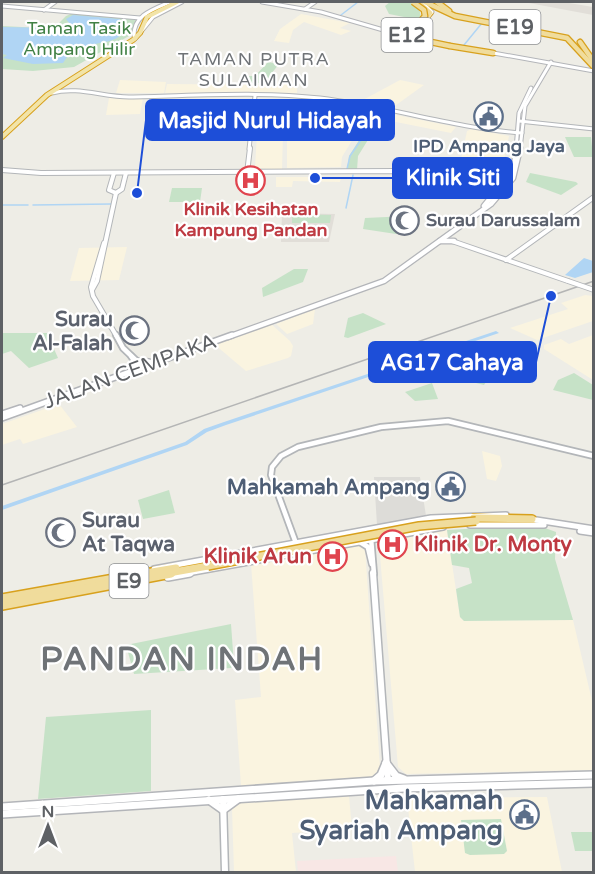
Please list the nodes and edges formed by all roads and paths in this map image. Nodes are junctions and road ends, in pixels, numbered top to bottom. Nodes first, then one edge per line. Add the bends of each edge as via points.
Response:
1 (55, 2) edge
2 (174, 2) edge
3 (182, 2) edge
4 (262, 2) edge
5 (268, 2) edge
6 (313, 2) edge
7 (412, 2) edge
8 (432, 2) edge
9 (437, 2) edge
10 (423, 3) edge
11 (2, 6) edge
12 (306, 8) junction
13 (44, 10) junction
14 (449, 11) junction
15 (140, 18) junction
16 (139, 28) junction
17 (396, 33) junction
18 (407, 34) junction
19 (134, 36) junction
20 (415, 37) junction
21 (128, 43) junction
22 (493, 53) junction
23 (594, 62) edge
24 (548, 64) junction
25 (564, 66) joint
26 (594, 70) edge
27 (67, 79) junction
28 (42, 97) junction
29 (255, 98) junction
30 (520, 121) junction
31 (594, 129) edge
32 (510, 132) joint
33 (519, 133) junction
34 (2, 135) edge
35 (2, 170) edge
36 (249, 171) junction
37 (114, 172) junction
38 (126, 172) junction
39 (411, 173) junction
40 (457, 178) junction
41 (468, 182) junction
42 (493, 184) junction
43 (503, 187) junction
44 (116, 193) junction
45 (594, 198) edge
46 (443, 238) junction
47 (454, 242) junction
48 (506, 260) junction
49 (594, 291) edge
50 (271, 321) junction
51 (256, 324) junction
52 (149, 362) joint
53 (140, 365) junction
54 (2, 416) edge
55 (594, 456) edge
56 (475, 519) junction
57 (532, 519) junction
58 (522, 523) junction
59 (395, 524) junction
60 (369, 529) junction
61 (594, 531) edge
62 (400, 534) junction
63 (371, 539) junction
64 (296, 542) junction
65 (358, 542) junction
66 (280, 545) junction
67 (300, 553) junction
68 (284, 556) junction
69 (372, 564) junction
70 (127, 579) junction
71 (66, 587) junction
72 (2, 598) edge
73 (23, 598) junction
74 (2, 605) edge
75 (386, 763) junction
76 (594, 775) edge
77 (523, 777) junction
78 (388, 781) junction
79 (594, 783) edge
80 (408, 784) junction
81 (547, 784) junction
82 (374, 785) junction
83 (237, 790) junction
84 (207, 796) junction
85 (242, 797) junction
86 (223, 799) junction
87 (77, 801) junction
88 (55, 802) junction
89 (2, 807) edge
90 (66, 810) junction
91 (224, 810) junction
92 (2, 814) edge
93 (225, 873) edge

1 - 13 street
2 - 15 main road
2 - 16 highway via 150,15
3 - 21 main road via 153,17 141,34
4 - 12 main road
5 - 12 main road
6 - 12 street
7 - 18 street via 424,16
7 - 22 highway, E12, bridge via 426,16 407,37
8 - 14 highway, E19
9 - 14 highway
10 - 18 highway, E12 via 429,13
10 - 26 highway, E19 via 455,16 567,38 578,46
11 - 13 street
12 - 17 main road
12 - 22 main road via 391,34
13 - 15 street
14 - 23 highway, E19 via 565,34 579,41
15 - 19 main road
16 - 19 highway
16 - 21 highway via 137,36
17 - 18 street
17 - 20 main road
18 - 20 highway, E12
19 - 34 highway via 26,106
20 - 24 main road
21 - 27 highway
22 - 24 main road
24 - 25 main road
24 - 26 main road
24 - 30 main road via 525,97
25 - 26 main road
27 - 28 highway
27 - 29 street via 65,85 69,88 108,95
28 - 29 street via 65,90 111,97
28 - 34 highway
29 - 32 street via 342,101
29 - 36 street
30 - 31 street
30 - 33 main road
32 - 33 main road
33 - 43 main road via 514,169
33 - 43 main road via 519,168 512,181
35 - 37 street
36 - 38 street
36 - 39 street
37 - 38 street
37 - 44 street via 109,189
38 - 44 street via 123,187
39 - 40 street
39 - 41 street
40 - 41 street
40 - 42 street
41 - 42 street
42 - 43 main road
42 - 43 main road
43 - 46 main road
44 - 53 street via 93,290 111,328
45 - 48 street
46 - 47 main road
46 - 47 main road
46 - 50 main road via 379,280
47 - 48 street
48 - 49 street, bridge
50 - 51 main road
50 - 51 main road
51 - 52 main road, JALAN CEMPAKA
51 - 53 main road, JALAN CEMPAKA
52 - 53 main road, JALAN CEMPAKA
53 - 54 main road, JALAN CEMPAKA
55 - 64 street via 448,421 381,427 298,447 281,456 271,475
56 - 57 highway, E9
56 - 58 highway, E9
56 - 70 highway, E9, bridge
57 - 59 main road via 470,515
57 - 61 main road
58 - 61 main road
58 - 62 main road
59 - 60 main road
59 - 62 main road via 393,530
60 - 63 street
60 - 64 main road
62 - 63 main road
63 - 65 main road
63 - 69 street
64 - 66 main road
64 - 67 street
65 - 67 main road
65 - 69 main road via 368,547
66 - 68 main road via 286,548
66 - 70 main road via 168,565
67 - 68 main road
68 - 70 main road via 163,578
69 - 75 street
70 - 71 highway, E9
70 - 73 highway, E9
71 - 72 highway
71 - 73 highway, E9
72 - 73 highway, E9
73 - 74 highway, E9
75 - 78 street
75 - 80 main road
75 - 82 main road
76 - 77 main road
77 - 80 main road
77 - 81 main road
78 - 80 main road via 395,786
78 - 82 main road via 386,786
79 - 81 main road
80 - 81 main road
80 - 82 main road
82 - 83 main road
82 - 85 main road
83 - 84 main road
83 - 86 main road
84 - 86 main road
84 - 87 main road
84 - 90 main road
84 - 91 main road
85 - 86 main road
85 - 91 main road
86 - 91 street
87 - 88 main road
87 - 90 main road
88 - 89 main road
88 - 90 main road
90 - 92 main road
91 - 93 street

